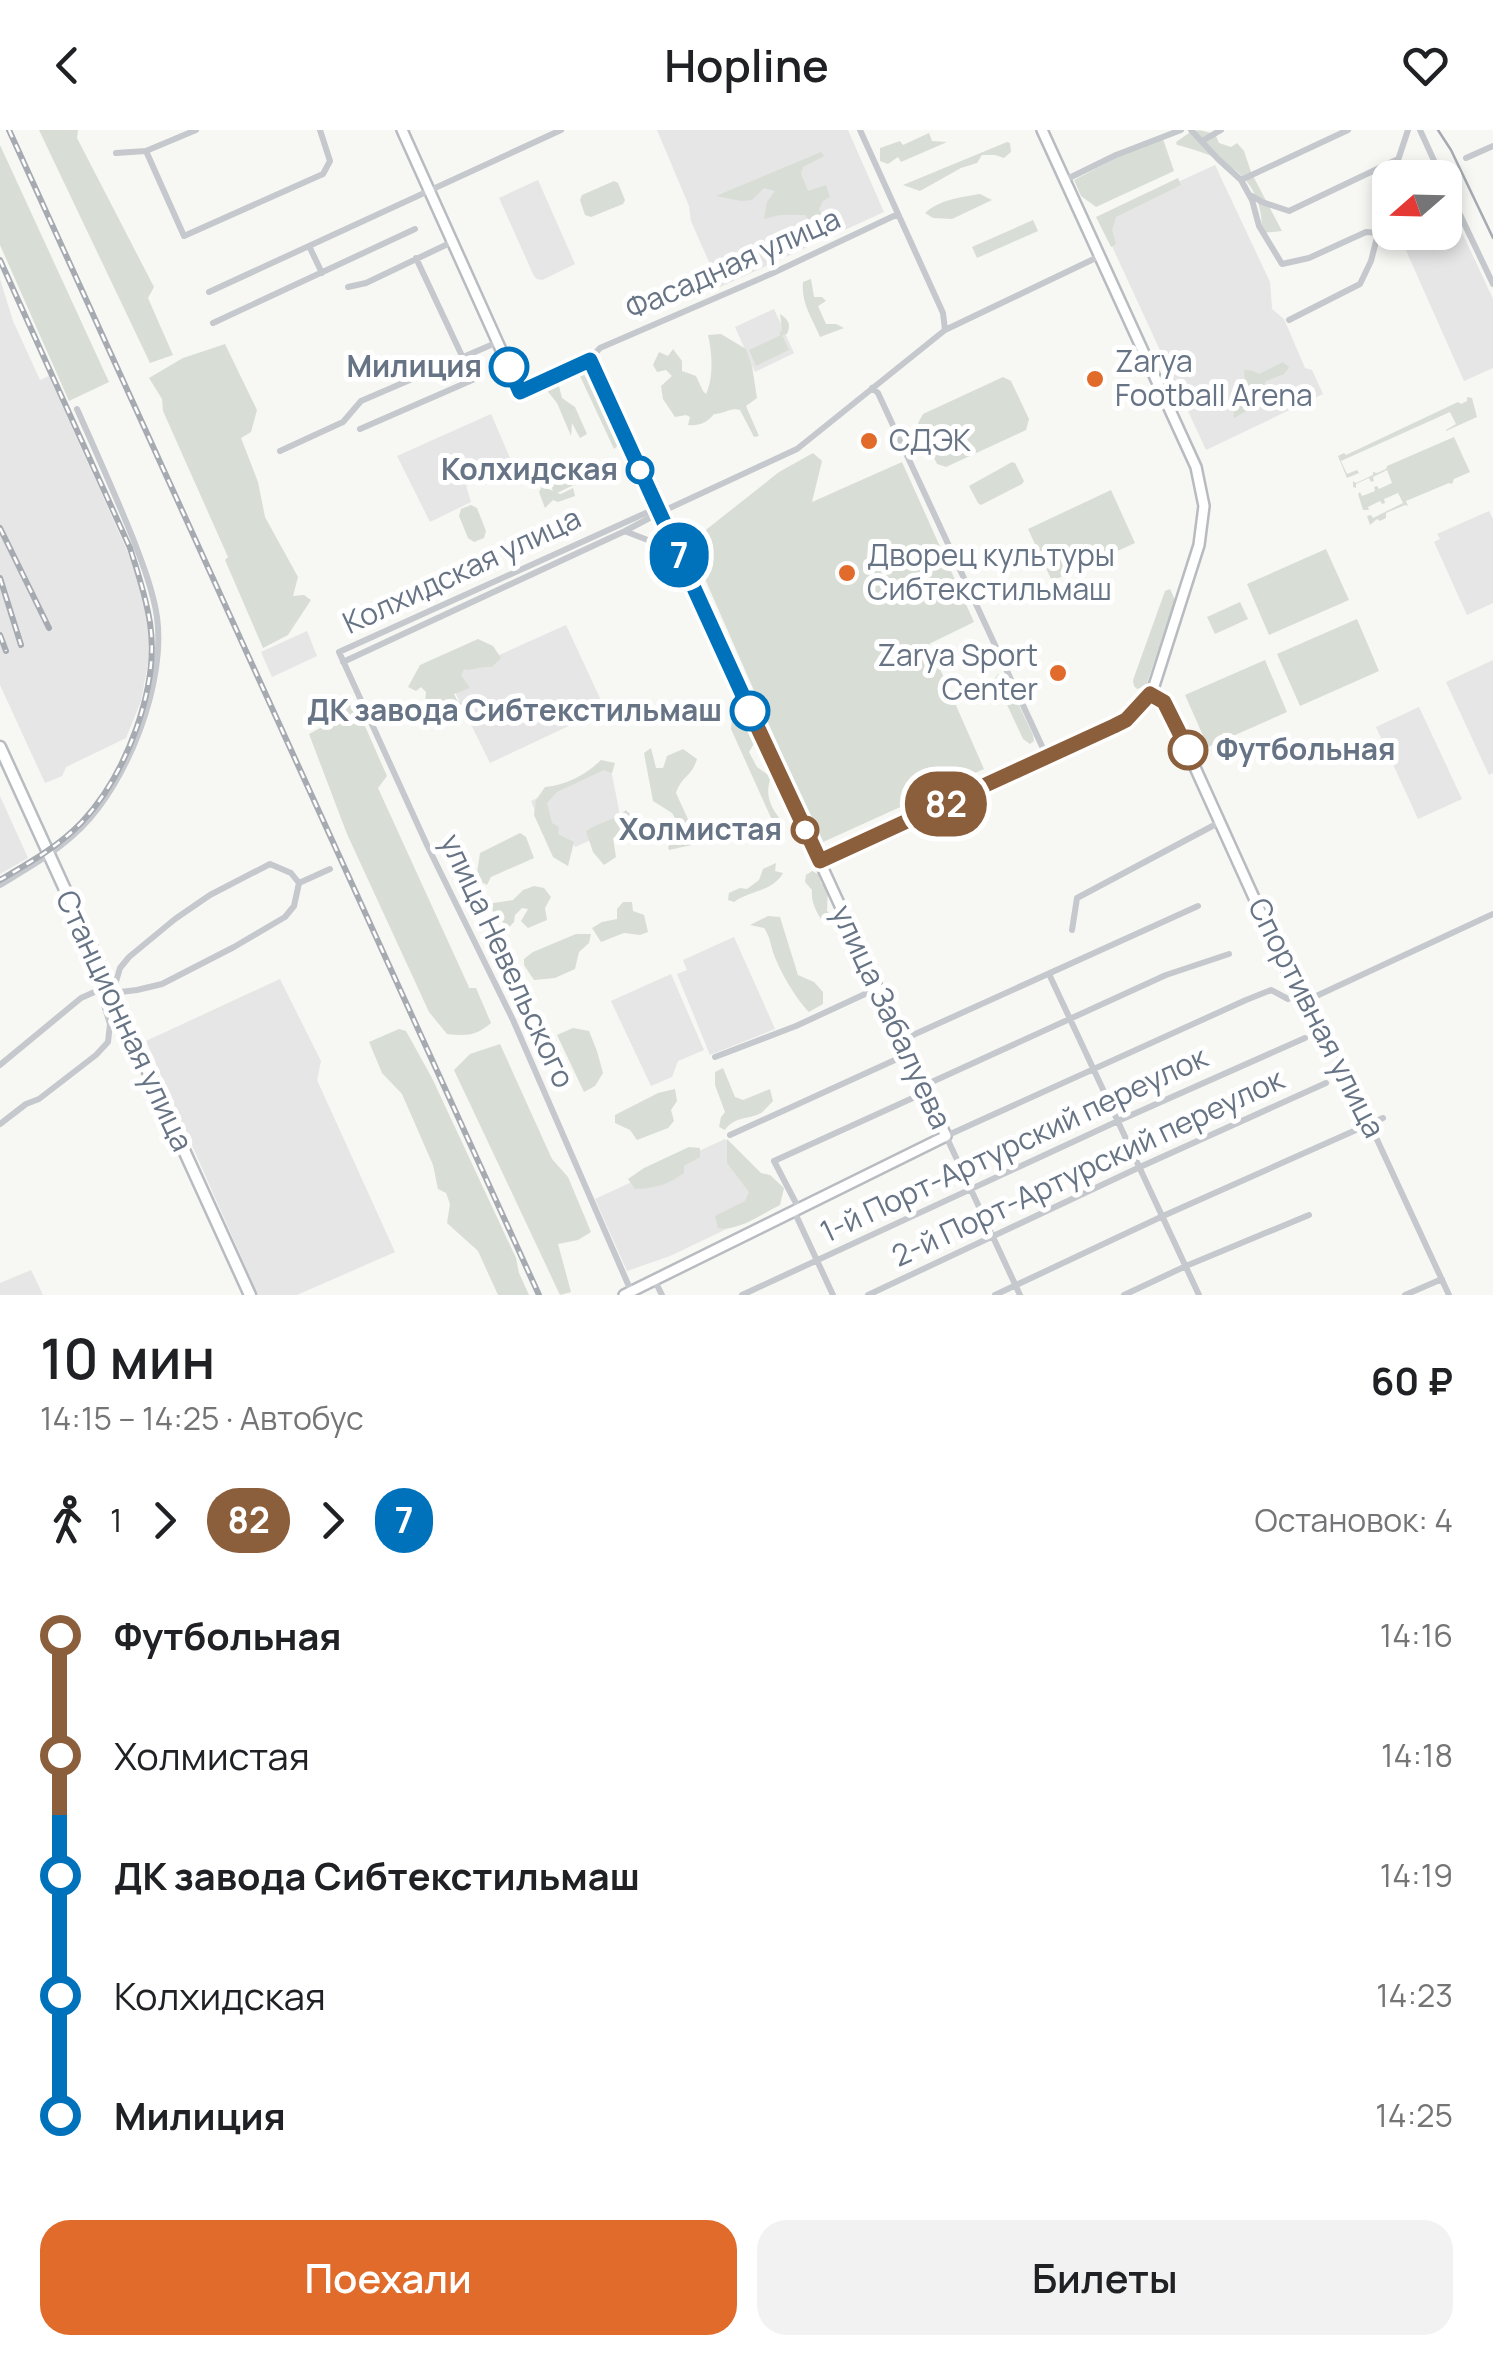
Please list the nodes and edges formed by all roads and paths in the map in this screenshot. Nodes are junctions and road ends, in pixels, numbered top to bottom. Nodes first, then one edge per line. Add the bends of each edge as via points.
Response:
1 (196, 130) edge
2 (320, 130) edge
3 (402, 130) edge
4 (561, 130) edge
5 (860, 130) edge
6 (1042, 130) edge
7 (1180, 130) edge
8 (1191, 130) edge
9 (1221, 130) edge
10 (1348, 130) edge
11 (1408, 130) edge
12 (1420, 130) edge
13 (1202, 141) junction
14 (1493, 146) edge
15 (146, 151) junction
16 (116, 153) dead end
17 (1466, 158) dead end
18 (1396, 160) edge
19 (1434, 160) edge
20 (1372, 172) edge
21 (1065, 180) junction
22 (1242, 180) junction
23 (430, 192) junction
24 (1249, 194) junction
25 (898, 214) junction
26 (1462, 218) edge
27 (416, 229) dead end
28 (1372, 232) edge
29 (452, 242) junction
30 (310, 246) junction
31 (1375, 250) edge
32 (1100, 256) junction
33 (416, 258) junction
34 (322, 273) junction
35 (1493, 284) edge
36 (348, 287) dead end
37 (208, 292) dead end
38 (1288, 320) dead end
39 (214, 323) dead end
40 (946, 330) junction
41 (498, 342) junction
42 (465, 357) junction
43 (590, 360) junction
44 (872, 388) junction
45 (77, 409) dead end
46 (360, 429) dead end
47 (280, 451) dead end
48 (660, 512) junction
49 (626, 531) junction
50 (678, 552) junction
51 (339, 652) joint
52 (343, 662) junction
53 (1150, 694) junction
54 (0, 747) edge
55 (1047, 758) junction
56 (1220, 822) junction
57 (49, 856) junction
58 (820, 861) junction
59 (330, 869) dead end
60 (299, 883) junction
61 (0, 886) edge
62 (1198, 906) dead end
63 (1493, 914) edge
64 (1072, 930) dead end
65 (1228, 954) dead end
66 (1049, 974) junction
67 (878, 988) junction
68 (99, 990) junction
69 (112, 993) junction
70 (1298, 995) junction
71 (1070, 1019) junction
72 (1305, 1038) dead end
73 (902, 1040) junction
74 (908, 1054) junction
75 (715, 1058) dead end
76 (0, 1065) edge
77 (1094, 1068) junction
78 (1326, 1083) dead end
79 (924, 1089) junction
80 (1383, 1118) dead end
81 (1118, 1121) junction
82 (0, 1124) edge
83 (1370, 1124) junction
84 (730, 1135) dead end
85 (946, 1136) junction
86 (1140, 1168) junction
87 (970, 1189) junction
88 (796, 1209) junction
89 (1308, 1215) dead end
90 (1162, 1216) junction
91 (993, 1236) junction
92 (817, 1260) junction
93 (1186, 1266) junction
94 (654, 1279) junction
95 (1442, 1279) junction
96 (1016, 1286) junction
97 (629, 1294) edge
98 (250, 1295) edge
99 (662, 1295) edge
100 (742, 1295) edge
101 (833, 1295) edge
102 (868, 1295) edge
103 (995, 1295) edge
104 (1020, 1295) edge
105 (1124, 1295) edge
106 (1199, 1295) edge
107 (1405, 1295) edge
108 (1449, 1295) edge

1 - 15 street
2 - 15 street via 330,161 323,174 184,236
3 - 23 street
4 - 23 street
5 - 25 street
6 - 21 street
7 - 21 street
8 - 13 street
9 - 13 street
10 - 22 street
11 - 18 street
12 - 19 street
13 - 22 street
14 - 17 street
15 - 16 street
20 - 24 street via 1290,211
21 - 32 street
22 - 24 street
23 - 29 street
23 - 30 street
24 - 28 street via 1282,264
25 - 40 street
25 - 43 street, Фасадная улица via 600,348
26 - 35 street
27 - 34 street
29 - 33 street
29 - 41 street
30 - 34 street
30 - 37 street
31 - 38 street via 1360,284
32 - 40 street, Колхидская улица
32 - 53 street via 1182,432 1204,506 1199,545
33 - 36 street
33 - 42 street
34 - 39 street
40 - 44 street, Колхидская улица
41 - 42 street
41 - 43 street via 520,392
42 - 46 street via 476,378
42 - 47 street via 361,401 344,422
43 - 48 street, улица Забалуева
44 - 48 street, Колхидская улица via 797,449
44 - 55 street
45 - 57 street via 142,562 158,647 129,757 97,810
48 - 49 street, Колхидская улица
48 - 50 street, улица Забалуева
48 - 51 street, Колхидская улица via 574,544
49 - 50 street
49 - 52 street, Колхидская улица
50 - 58 street, улица Забалуева
51 - 52 street, улица Невельского
52 - 97 street, улица Невельского via 513,1020
53 - 55 street via 1126,720
53 - 56 street, Спортивная улица via 1170,710
54 - 57 main road, Станционная улица
55 - 58 street
56 - 64 street via 1078,898
56 - 70 street, Спортивная улица
57 - 61 street
57 - 69 main road, Станционная улица
58 - 67 street, улица Забалуева
59 - 60 street
60 - 69 street via 284,917 234,947 162,984
60 - 69 street via 270,864 210,895 129,957
62 - 66 street
63 - 70 street via 1312,998
65 - 71 street via 1166,974
66 - 71 street
66 - 73 street
67 - 73 street, улица Забалуева
67 - 75 street
68 - 69 street
68 - 76 street
68 - 82 street via 110,1024 108,1042
69 - 98 main road, Станционная улица
70 - 77 street via 1258,995
70 - 83 street, Спортивная улица via 1312,1018 1323,1022
71 - 77 street
71 - 79 street
72 - 81 street, 1-й Порт-Артурский переулок
73 - 74 street, улица Забалуева
74 - 79 street, улица Забалуева
74 - 84 street
77 - 81 street
77 - 85 street
78 - 86 street, 2-й Порт-Артурский переулок
79 - 85 street, улица Забалуева
79 - 88 street via 774,1161
80 - 83 street
81 - 86 street
81 - 87 street, 1-й Порт-Артурский переулок
83 - 90 street
83 - 95 street, Спортивная улица
85 - 87 street, улица Забалуева
85 - 88 street
86 - 90 street
86 - 91 street, 2-й Порт-Артурский переулок
87 - 91 street, улица Забалуева
87 - 92 street, 1-й Порт-Артурский переулок
88 - 92 street
88 - 94 street
89 - 93 street
90 - 93 street
90 - 96 street
91 - 96 street, улица Забалуева
91 - 102 street, 2-й Порт-Артурский переулок
92 - 100 street, 1-й Порт-Артурский переулок
92 - 101 street
93 - 105 street
93 - 106 street
94 - 97 street
94 - 99 street
95 - 107 street
95 - 108 street, Спортивная улица
96 - 103 street
96 - 104 street, улица Забалуева

